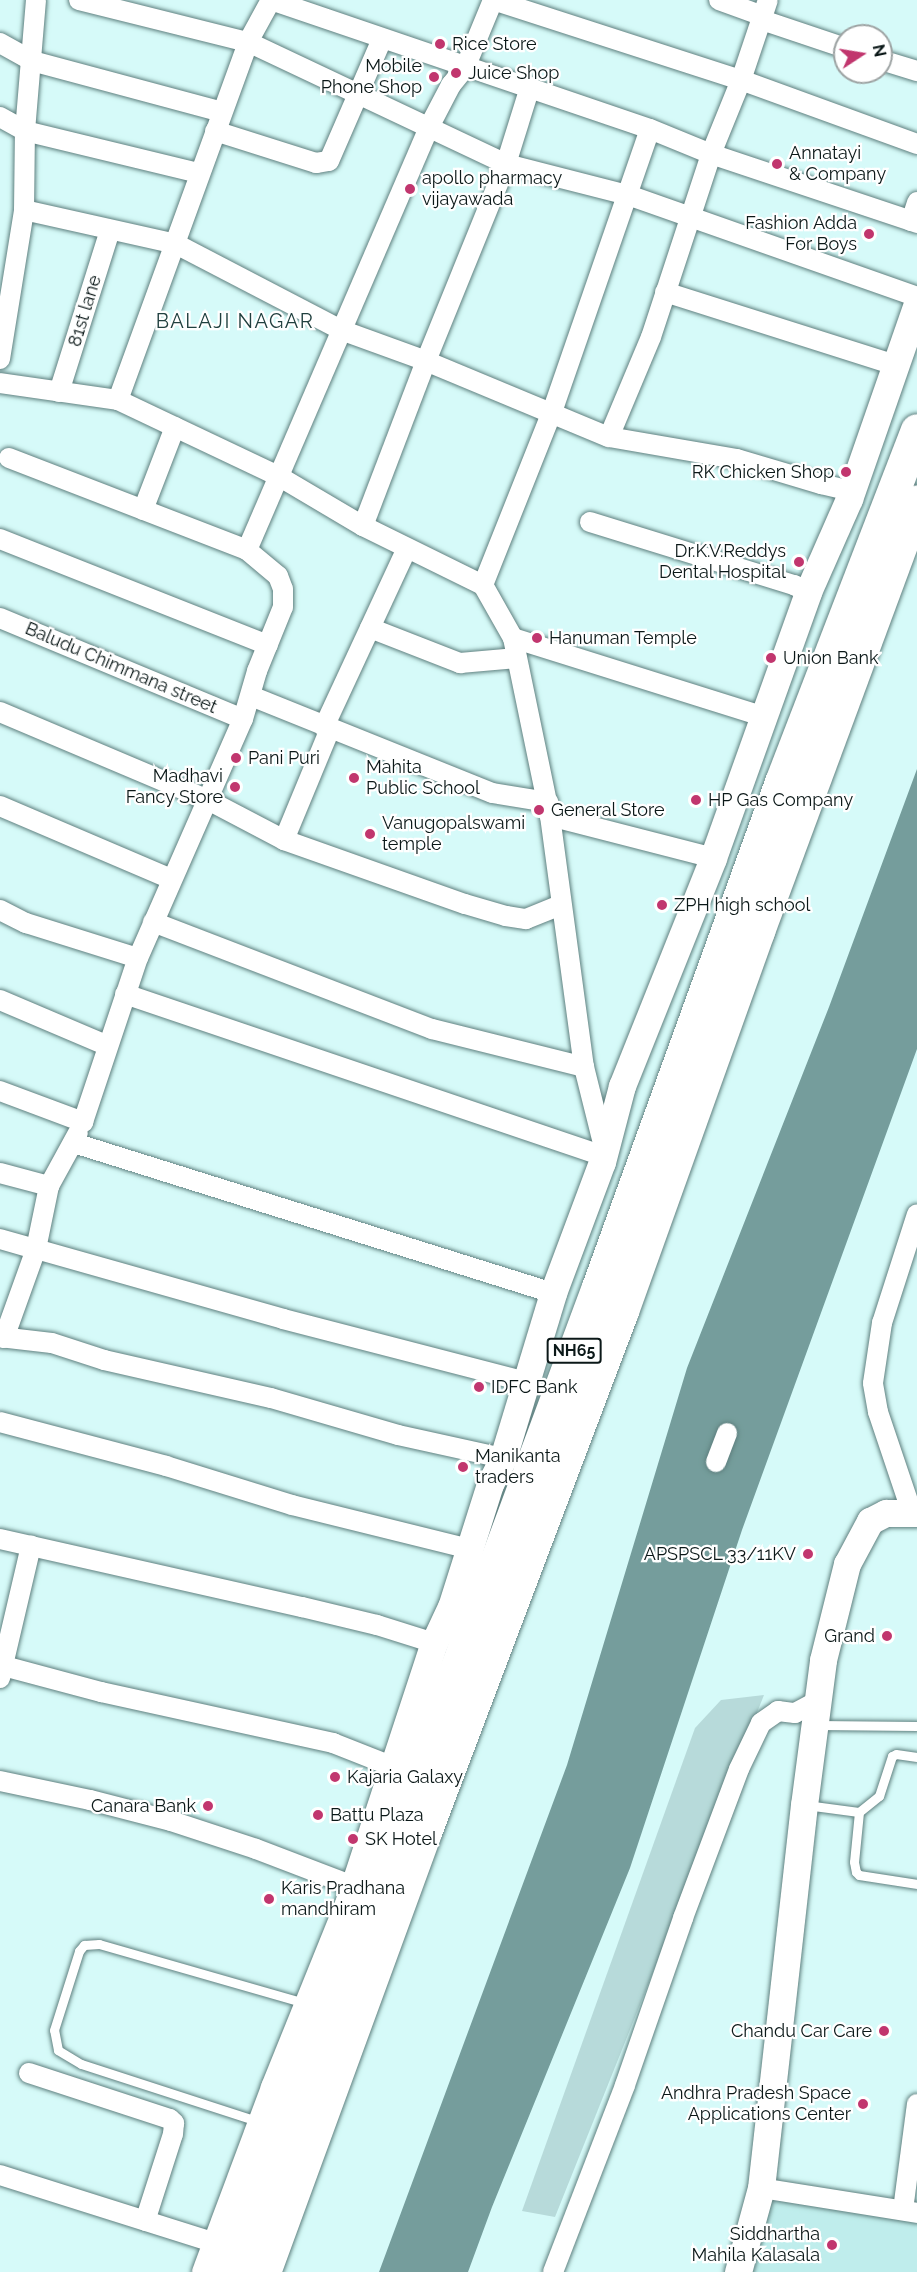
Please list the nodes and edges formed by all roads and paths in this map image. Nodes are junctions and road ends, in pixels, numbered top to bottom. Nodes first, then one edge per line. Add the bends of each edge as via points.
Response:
1 (36, 0) edge
2 (79, 0) edge
3 (719, 0) edge
4 (764, 12) edge
5 (382, 39) junction
6 (248, 42) junction
7 (0, 43) edge
8 (833, 43) edge
9 (32, 62) junction
10 (893, 64) edge
11 (465, 68) junction
12 (917, 71) edge
13 (741, 80) junction
14 (530, 87) junction
15 (359, 96) junction
16 (222, 112) junction
17 (0, 117) edge
18 (428, 129) junction
19 (650, 129) junction
20 (215, 130) junction
21 (25, 131) junction
22 (917, 144) edge
23 (711, 154) junction
24 (506, 164) junction
25 (198, 173) junction
26 (628, 195) junction
27 (24, 210) junction
28 (915, 215) edge
29 (691, 217) junction
30 (110, 230) junction
31 (176, 244) junction
32 (665, 292) junction
33 (917, 297) edge
34 (917, 304) edge
35 (341, 330) junction
36 (0, 359) edge
37 (426, 361) junction
38 (895, 365) junction
39 (0, 383) edge
40 (59, 392) junction
41 (118, 400) junction
42 (552, 412) junction
43 (175, 427) junction
44 (917, 430) edge
45 (609, 437) junction
46 (9, 458) dead end
47 (280, 477) junction
48 (852, 491) junction
49 (917, 502) edge
50 (144, 510) junction
51 (590, 522) dead end
52 (363, 526) junction
53 (0, 539) edge
54 (407, 548) junction
55 (247, 550) junction
56 (483, 585) junction
57 (808, 592) junction
58 (0, 618) edge
59 (370, 628) junction
60 (513, 638) junction
61 (268, 645) junction
62 (517, 658) junction
63 (251, 696) junction
64 (0, 712) edge
65 (765, 717) junction
66 (243, 719) junction
67 (327, 728) junction
68 (206, 799) junction
69 (0, 806) edge
70 (549, 809) junction
71 (284, 840) junction
72 (714, 858) junction
73 (171, 879) junction
74 (560, 905) junction
75 (0, 910) edge
76 (153, 922) junction
77 (138, 958) junction
78 (125, 994) junction
79 (0, 1000) edge
80 (106, 1045) junction
81 (584, 1067) junction
82 (0, 1090) edge
83 (82, 1122) junction
84 (74, 1143) junction
85 (604, 1154) junction
86 (0, 1173) edge
87 (49, 1186) junction
88 (917, 1214) edge
89 (0, 1239) edge
90 (36, 1249) junction
91 (554, 1293) junction
92 (2, 1338) edge
93 (525, 1382) junction
94 (0, 1422) edge
95 (727, 1433) dead end
96 (503, 1458) junction
97 (716, 1462) dead end
98 (914, 1513) edge
99 (0, 1539) edge
100 (31, 1546) junction
101 (470, 1548) junction
102 (434, 1643) junction
103 (1, 1670) edge
104 (816, 1713) junction
105 (917, 1726) edge
106 (917, 1757) edge
107 (392, 1766) junction
108 (0, 1781) edge
109 (804, 1805) junction
110 (859, 1812) junction
111 (917, 1884) edge
112 (375, 1894) junction
113 (307, 2004) junction
114 (29, 2073) dead end
115 (917, 2104) edge
116 (261, 2122) junction
117 (0, 2175) edge
118 (761, 2188) junction
119 (910, 2211) edge
120 (145, 2221) junction
121 (216, 2244) junction
122 (205, 2272) edge
123 (232, 2272) edge
124 (264, 2272) edge
125 (553, 2272) edge
126 (738, 2272) edge

1 - 9 street
2 - 6 street
3 - 4 street
4 - 8 street
4 - 13 street
5 - 6 street via 271,0
5 - 11 street
5 - 15 street
6 - 15 street
6 - 16 street
7 - 9 street
9 - 16 street
9 - 21 street
10 - 12 street
11 - 13 street via 493,0
11 - 14 street
11 - 18 street
13 - 22 street
13 - 23 street
14 - 19 street
14 - 24 street
15 - 18 street
15 - 20 street via 328,161 323,164
16 - 20 street
17 - 21 street
18 - 24 street
18 - 35 street
19 - 23 street
19 - 26 street
20 - 25 street
21 - 25 street
21 - 27 street
23 - 28 street
23 - 29 street
24 - 26 street
24 - 37 street
25 - 31 street
26 - 29 street
26 - 42 street
27 - 30 street
27 - 36 street
29 - 32 street
29 - 33 street
30 - 31 street
30 - 40 street, 81st lane
31 - 35 street
31 - 41 street
32 - 38 street
32 - 45 street
34 - 38 street
35 - 37 street
35 - 47 street
37 - 42 street
37 - 52 street
38 - 48 street
39 - 40 street
40 - 41 street
41 - 43 street
42 - 45 street
42 - 56 street
43 - 47 street
43 - 50 street
44 - 112 highway, NH65 via 776,793
45 - 48 street via 737,459
46 - 50 street
47 - 52 street
47 - 55 street
48 - 57 street
49 - 112 highway, NH65 via 622,1311
50 - 55 street
51 - 57 street
52 - 54 street
53 - 61 street
54 - 56 street
54 - 59 street
55 - 61 street via 278,576 283,589 283,607
56 - 60 street
57 - 65 street
58 - 66 street, Baludu Chimmana street
59 - 62 street via 460,663
59 - 67 street
60 - 62 street
60 - 65 street
61 - 63 street
62 - 70 street
63 - 66 street
63 - 67 street
64 - 68 street
65 - 72 street
66 - 68 street
67 - 70 street via 492,794
67 - 71 street
68 - 71 street
68 - 73 street
69 - 73 street
70 - 72 street
70 - 74 street
71 - 74 street via 506,916 526,919
72 - 85 street via 622,1086
73 - 76 street
74 - 81 street
75 - 77 street via 26,923
76 - 77 street
76 - 81 street via 432,1029
77 - 78 street
78 - 80 street
78 - 85 street
79 - 80 street
80 - 83 street
81 - 85 street
82 - 83 street
83 - 84 street
84 - 87 street
84 - 91 street
85 - 91 street
86 - 87 street
87 - 90 street
88 - 98 street via 882,1323 873,1383 878,1412
89 - 90 street
90 - 92 street
90 - 93 street
91 - 93 street
92 - 96 street via 52,1343 104,1360 271,1398 398,1435
93 - 96 street
94 - 101 street via 166,1466 292,1505
95 - 97 street
96 - 101 street via 490,1484
98 - 104 street via 886,1514 870,1521 859,1539 847,1564 823,1660
99 - 100 street
100 - 102 street via 312,1609
100 - 103 street
101 - 102 street via 451,1607
102 - 107 street
103 - 107 street via 333,1743
104 - 105 lane
104 - 109 street
104 - 125 street via 778,1711 761,1723 739,1769 626,2085
106 - 110 lane via 892,1756 879,1796
107 - 112 street
108 - 112 street via 171,1821
109 - 110 lane
109 - 118 street
110 - 111 lane via 856,1872
112 - 113 street
112 - 123 highway, NH65
112 - 124 highway, NH65
113 - 116 street
113 - 116 lane via 99,1944 84,1945 79,1951 54,2030 57,2050 81,2064
114 - 120 street via 174,2123
115 - 119 street
116 - 121 street
117 - 120 street
118 - 119 street
118 - 126 street
120 - 121 street
121 - 122 street

